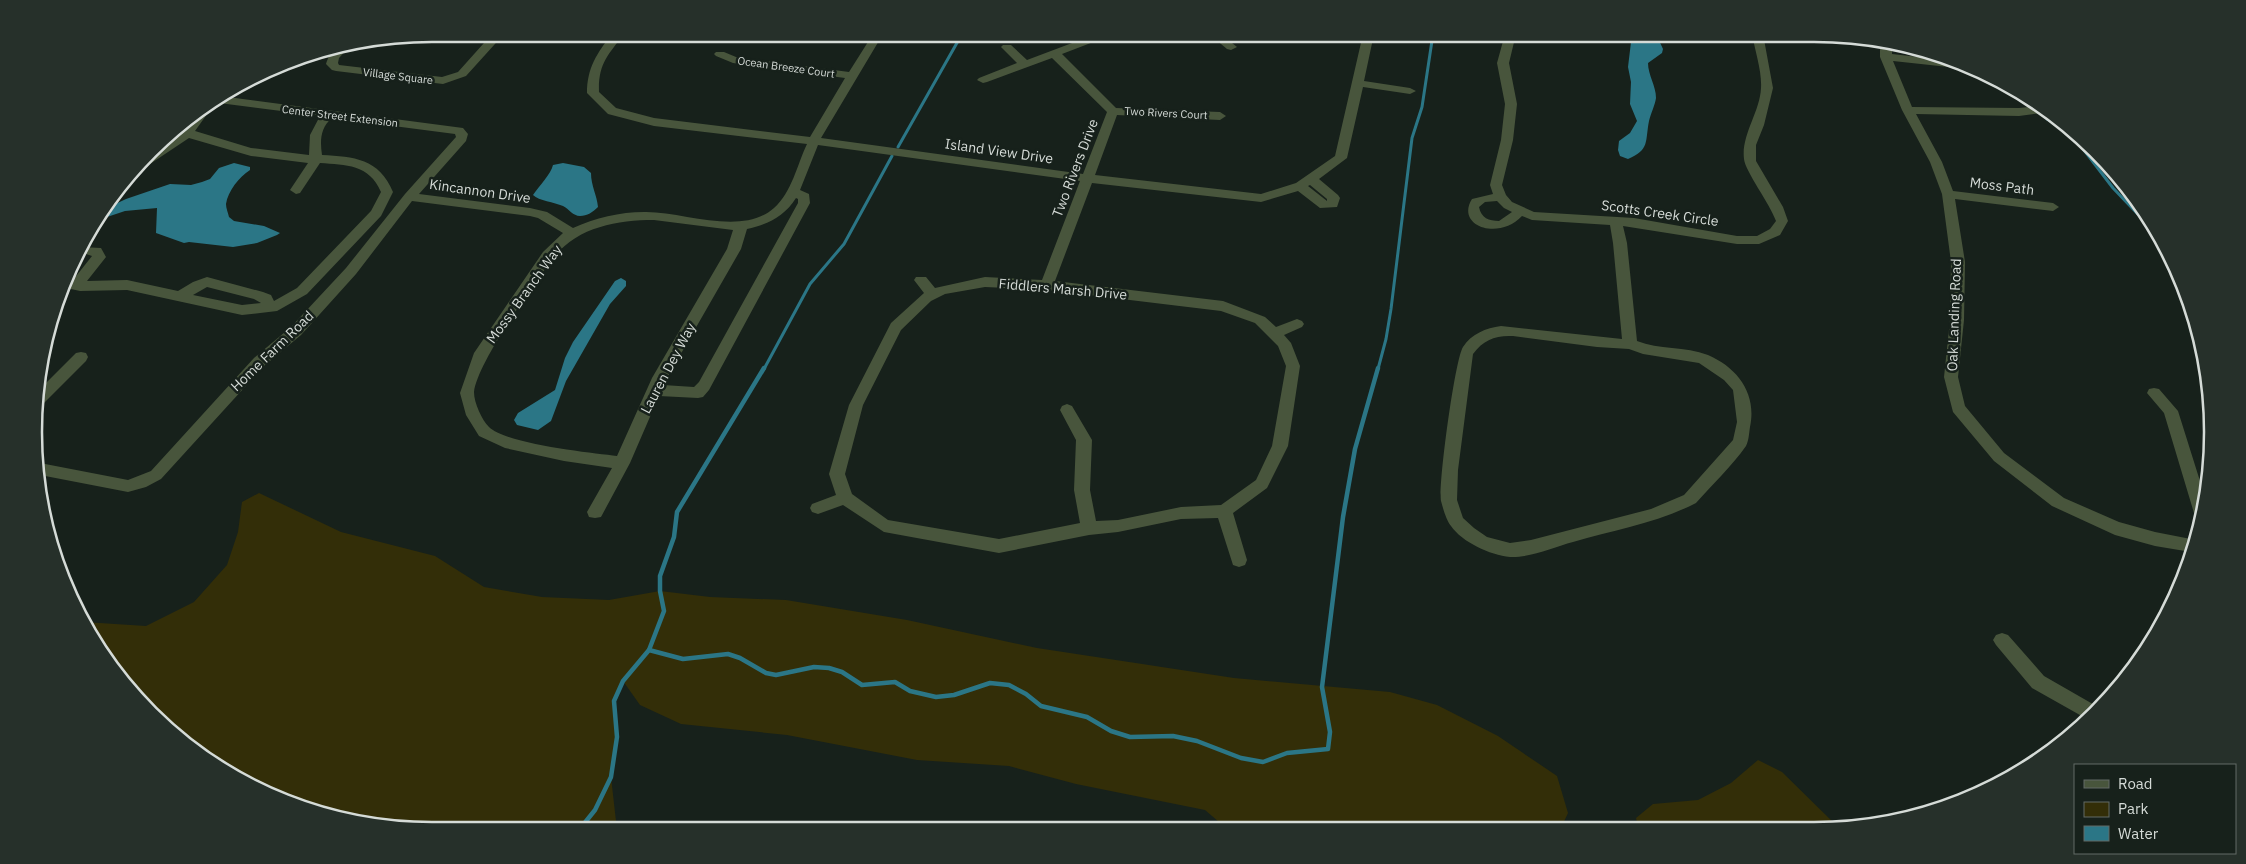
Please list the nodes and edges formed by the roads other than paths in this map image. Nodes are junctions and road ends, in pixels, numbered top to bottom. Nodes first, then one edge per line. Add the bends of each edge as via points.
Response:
1 (491, 42) edge
2 (612, 42) edge
3 (873, 42) edge
4 (1084, 42) edge
5 (1225, 42) edge
6 (1367, 42) edge
7 (1508, 42) edge
8 (1759, 42) edge
9 (1007, 47) dead end
10 (1231, 47) dead end
11 (1886, 50) edge
12 (1054, 53) junction
13 (720, 54) dead end
14 (1909, 54) edge
15 (337, 55) edge
16 (1026, 64) junction
17 (853, 76) junction
18 (983, 80) dead end
19 (1358, 83) junction
20 (1410, 91) dead end
21 (227, 101) edge
22 (1908, 110) junction
23 (2033, 110) edge
24 (1113, 111) junction
25 (328, 115) junction
26 (1220, 116) dead end
27 (191, 126) edge
28 (188, 133) junction
29 (462, 134) joint
30 (814, 141) junction
31 (167, 147) edge
32 (316, 159) junction
33 (1088, 178) junction
34 (1311, 179) junction
35 (795, 184) junction
36 (1300, 186) junction
37 (296, 190) dead end
38 (1948, 194) junction
39 (409, 197) junction
40 (1500, 197) junction
41 (2052, 207) dead end
42 (1519, 212) junction
43 (1615, 220) junction
44 (741, 226) junction
45 (572, 233) junction
46 (88, 250) edge
47 (921, 280) dead end
48 (73, 281) edge
49 (72, 284) edge
50 (1047, 285) junction
51 (933, 294) junction
52 (180, 297) junction
53 (270, 307) junction
54 (1297, 324) dead end
55 (1274, 333) junction
56 (1630, 344) junction
57 (81, 358) dead end
58 (654, 390) junction
59 (2154, 393) dead end
60 (45, 394) edge
61 (1067, 410) dead end
62 (622, 463) junction
63 (44, 470) edge
64 (845, 498) junction
65 (2198, 498) edge
66 (818, 508) dead end
67 (1224, 510) junction
68 (596, 512) dead end
69 (1089, 528) junction
70 (2187, 545) edge
71 (1239, 560) dead end
72 (2002, 640) dead end
73 (2087, 709) edge

1 - 15 street, Village Square via 462,74 443,81 336,68 332,64
2 - 30 street, Island View Drive via 594,65 592,77 593,93 612,111 654,122
3 - 17 street, Mossy Branch Way
4 - 12 street
5 - 10 street
6 - 19 street, Island View Drive
7 - 40 street via 1503,64 1511,104 1507,140 1496,185
8 - 43 street, Scotts Creek Circle via 1766,88 1750,145 1750,161 1782,221 1775,232 1759,240 1737,240
9 - 16 street
11 - 14 street
11 - 22 street, Oak Landing Road
12 - 16 street
12 - 24 street, Two Rivers Drive
13 - 17 street, Ocean Breeze Court via 733,60
16 - 18 street
17 - 30 street, Mossy Branch Way
19 - 20 street
19 - 34 street, Island View Drive via 1340,158
21 - 25 street, Center Street Extension
22 - 23 street
22 - 38 street, Oak Landing Road via 1936,162
24 - 26 street, Two Rivers Court
24 - 33 street, Two Rivers Drive
25 - 29 street, Center Street Extension via 459,131
25 - 32 street via 316,129
27 - 28 street
28 - 31 street
28 - 32 street via 248,152 286,159
29 - 39 street, Home Farm Road via 462,138
30 - 33 street, Island View Drive
30 - 35 street, Mossy Branch Way
32 - 37 street
32 - 53 street via 366,166 384,179 387,192 376,213 302,291
33 - 36 street, Island View Drive via 1261,198
33 - 50 street, Two Rivers Drive
34 - 36 street, Island View Drive
34 - 36 street via 1334,198 1333,204 1324,205
35 - 44 street, Mossy Branch Way via 784,207 773,216
35 - 58 street via 805,197 804,203 704,386 698,393
38 - 41 street, Moss Path
38 - 70 street, Oak Landing Road via 1958,262 1957,320 1951,377 1958,408 1999,457 2058,502 2115,528
39 - 45 street, Kincannon Drive via 530,212 542,215
39 - 63 street, Home Farm Road via 351,272 296,332 246,375 156,475 128,486
40 - 42 street, Scotts Creek Circle
40 - 42 street via 1476,202 1473,212 1478,219 1492,225 1504,225 1514,220
42 - 43 street, Scotts Creek Circle via 1532,216
43 - 56 street
44 - 45 street, Mossy Branch Way via 652,215 605,222
44 - 58 street, Lauren Dey Way via 734,249
45 - 62 street, Mossy Branch Way via 552,250 479,357 467,393 484,432 506,442
46 - 48 street via 96,251 99,257
47 - 51 street
49 - 52 street via 127,285
50 - 51 street, Fiddlers Marsh Drive via 985,282
50 - 55 street, Fiddlers Marsh Drive via 1223,306 1260,320
51 - 64 street, Fiddlers Marsh Drive via 896,327 856,405 837,474
52 - 53 street via 242,310
52 - 53 street via 198,284 207,282 266,298
54 - 55 street
55 - 67 street, Fiddlers Marsh Drive via 1284,343 1293,366 1280,446 1262,484
56 - 56 street via 1704,359 1740,388 1743,398 1742,435 1723,462 1690,499 1653,515 1510,550 1482,542 1468,533 1456,521 1448,500 1466,354 1470,345 1483,336 1498,332
57 - 60 street
58 - 62 street, Lauren Dey Way
59 - 65 street via 2171,411
61 - 69 street via 1084,440 1082,490
62 - 68 street, Lauren Dey Way
64 - 66 street
64 - 69 street via 884,526 999,546
67 - 69 street via 1181,513 1118,526
67 - 71 street
72 - 73 street via 2038,682

